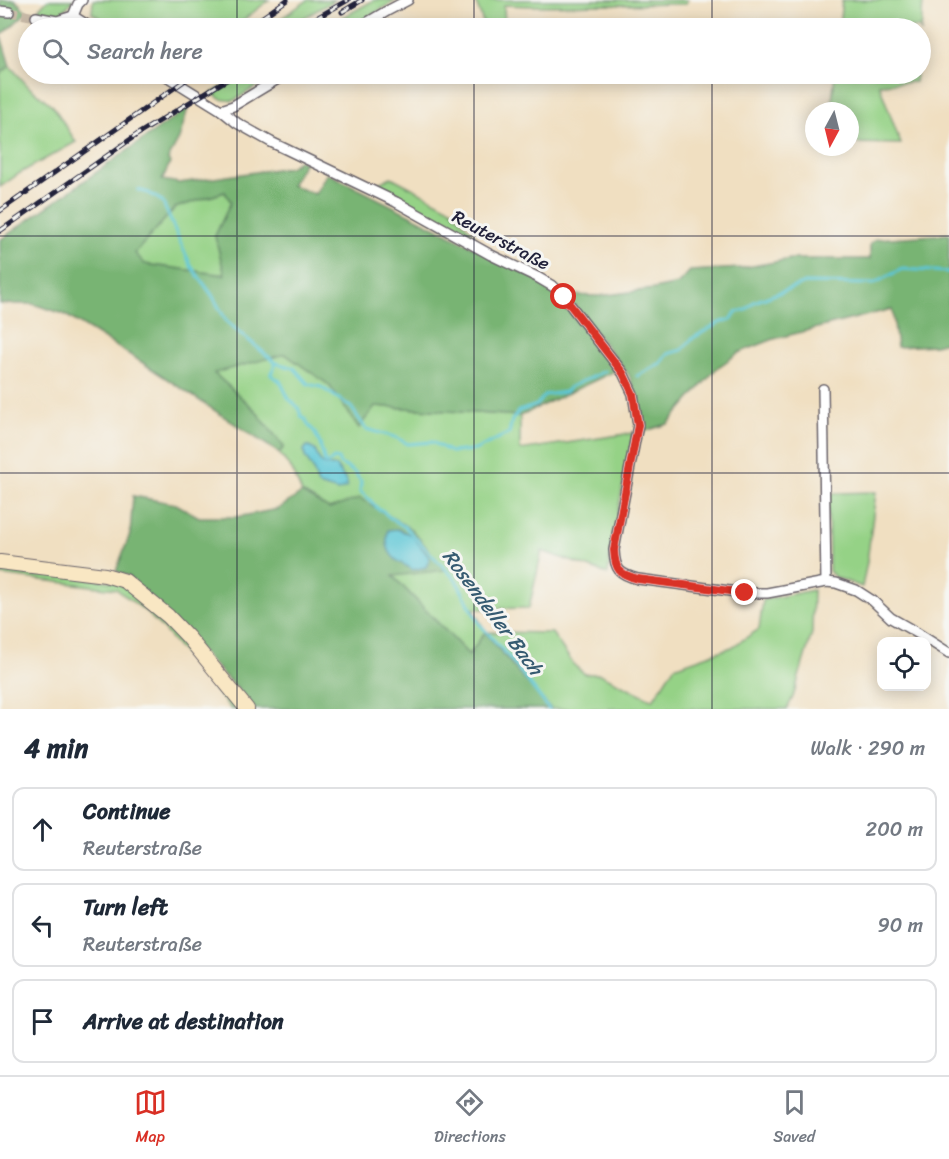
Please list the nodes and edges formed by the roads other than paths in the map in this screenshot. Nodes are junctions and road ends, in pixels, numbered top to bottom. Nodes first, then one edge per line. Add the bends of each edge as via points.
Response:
1 (82, 0) edge
2 (408, 0) edge
3 (73, 16) junction
4 (36, 17) tunnel mouth
5 (41, 18) edge
6 (67, 18) edge
7 (76, 18) edge
8 (374, 18) edge
9 (179, 84) edge
10 (270, 84) edge
11 (221, 110) junction
12 (823, 389) dead end
13 (0, 562) edge
14 (825, 582) junction
15 (949, 653) edge
16 (247, 709) edge

1 - 3 street
2 - 8 street
3 - 6 street
3 - 7 street
4 - 5 street
9 - 11 street, Reuterstraße
10 - 11 street
11 - 14 street, Reuterstraße via 262,137 537,277 564,297 623,373 633,394 638,425 614,550 615,563 622,574 745,593
12 - 14 street
13 - 16 street via 121,578 168,616
14 - 15 street, Reuterstraße via 856,590 891,618

